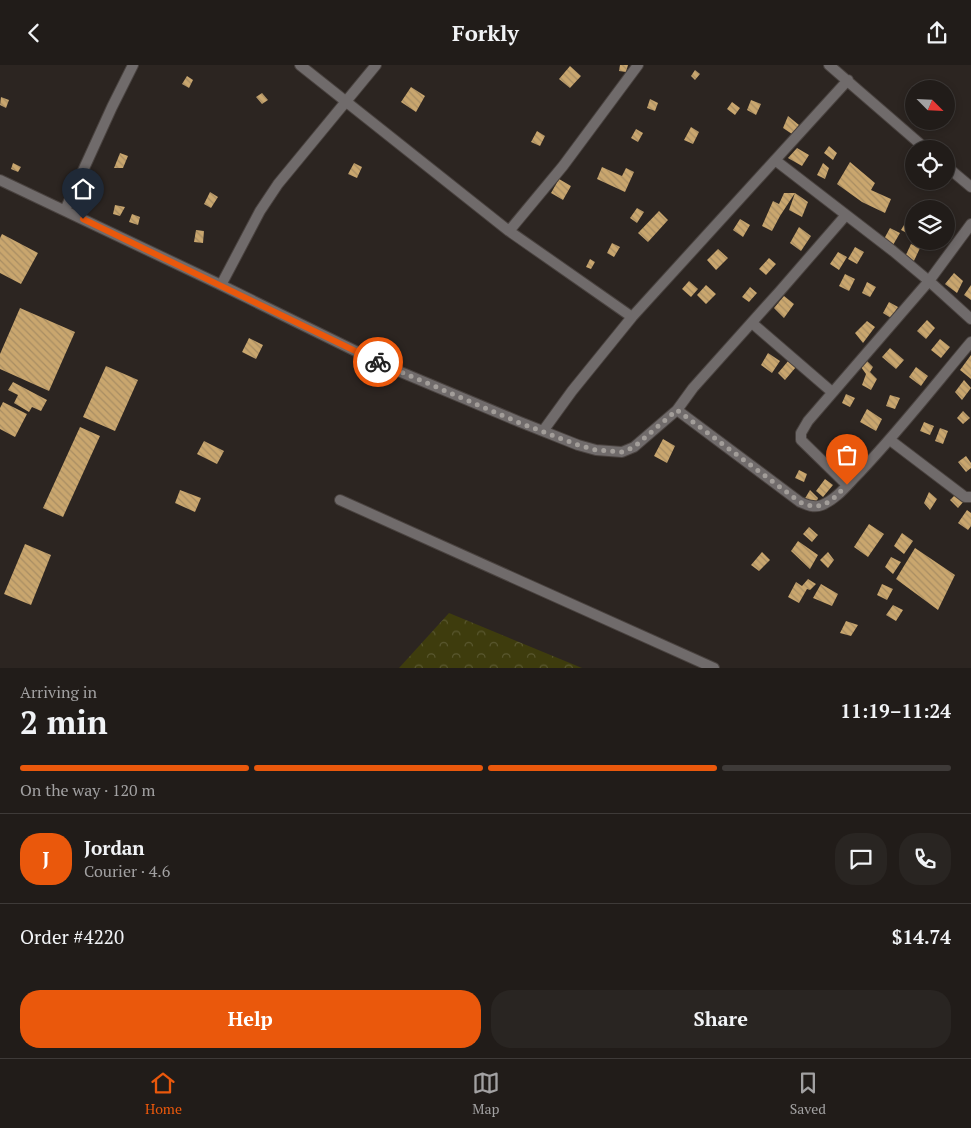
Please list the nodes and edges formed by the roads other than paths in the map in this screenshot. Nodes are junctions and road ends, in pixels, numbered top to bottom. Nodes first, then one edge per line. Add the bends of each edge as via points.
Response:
1 (134, 65) edge
2 (300, 65) edge
3 (376, 65) edge
4 (638, 65) edge
5 (829, 65) edge
6 (848, 80) junction
7 (346, 101) junction
8 (916, 140) edge
9 (775, 160) junction
10 (955, 174) edge
11 (0, 180) edge
12 (971, 187) edge
13 (65, 211) junction
14 (846, 215) junction
15 (971, 224) edge
16 (509, 231) junction
17 (929, 281) junction
18 (222, 285) junction
19 (632, 317) junction
20 (971, 319) edge
21 (752, 323) junction
22 (971, 342) edge
23 (832, 392) junction
24 (677, 410) junction
25 (543, 431) junction
26 (890, 440) junction
27 (847, 485) junction
28 (971, 497) edge
29 (340, 500) dead end
30 (714, 668) edge

1 - 13 street
2 - 7 street
3 - 7 street
4 - 16 street via 563,166
5 - 6 street
6 - 8 street
6 - 9 street
7 - 16 street
7 - 18 street via 278,184 260,211
9 - 14 street
9 - 19 street
10 - 12 street
11 - 13 street
13 - 18 street
14 - 17 street
14 - 21 street
15 - 17 street
16 - 19 street
17 - 20 street
17 - 23 street
18 - 25 street via 384,365
19 - 25 street
21 - 23 street
21 - 24 street
22 - 26 street
23 - 27 street via 808,421 800,437
24 - 25 street via 634,447 622,452 596,450
24 - 27 street via 808,506 831,500
26 - 27 street
26 - 28 street via 965,497
29 - 30 street

